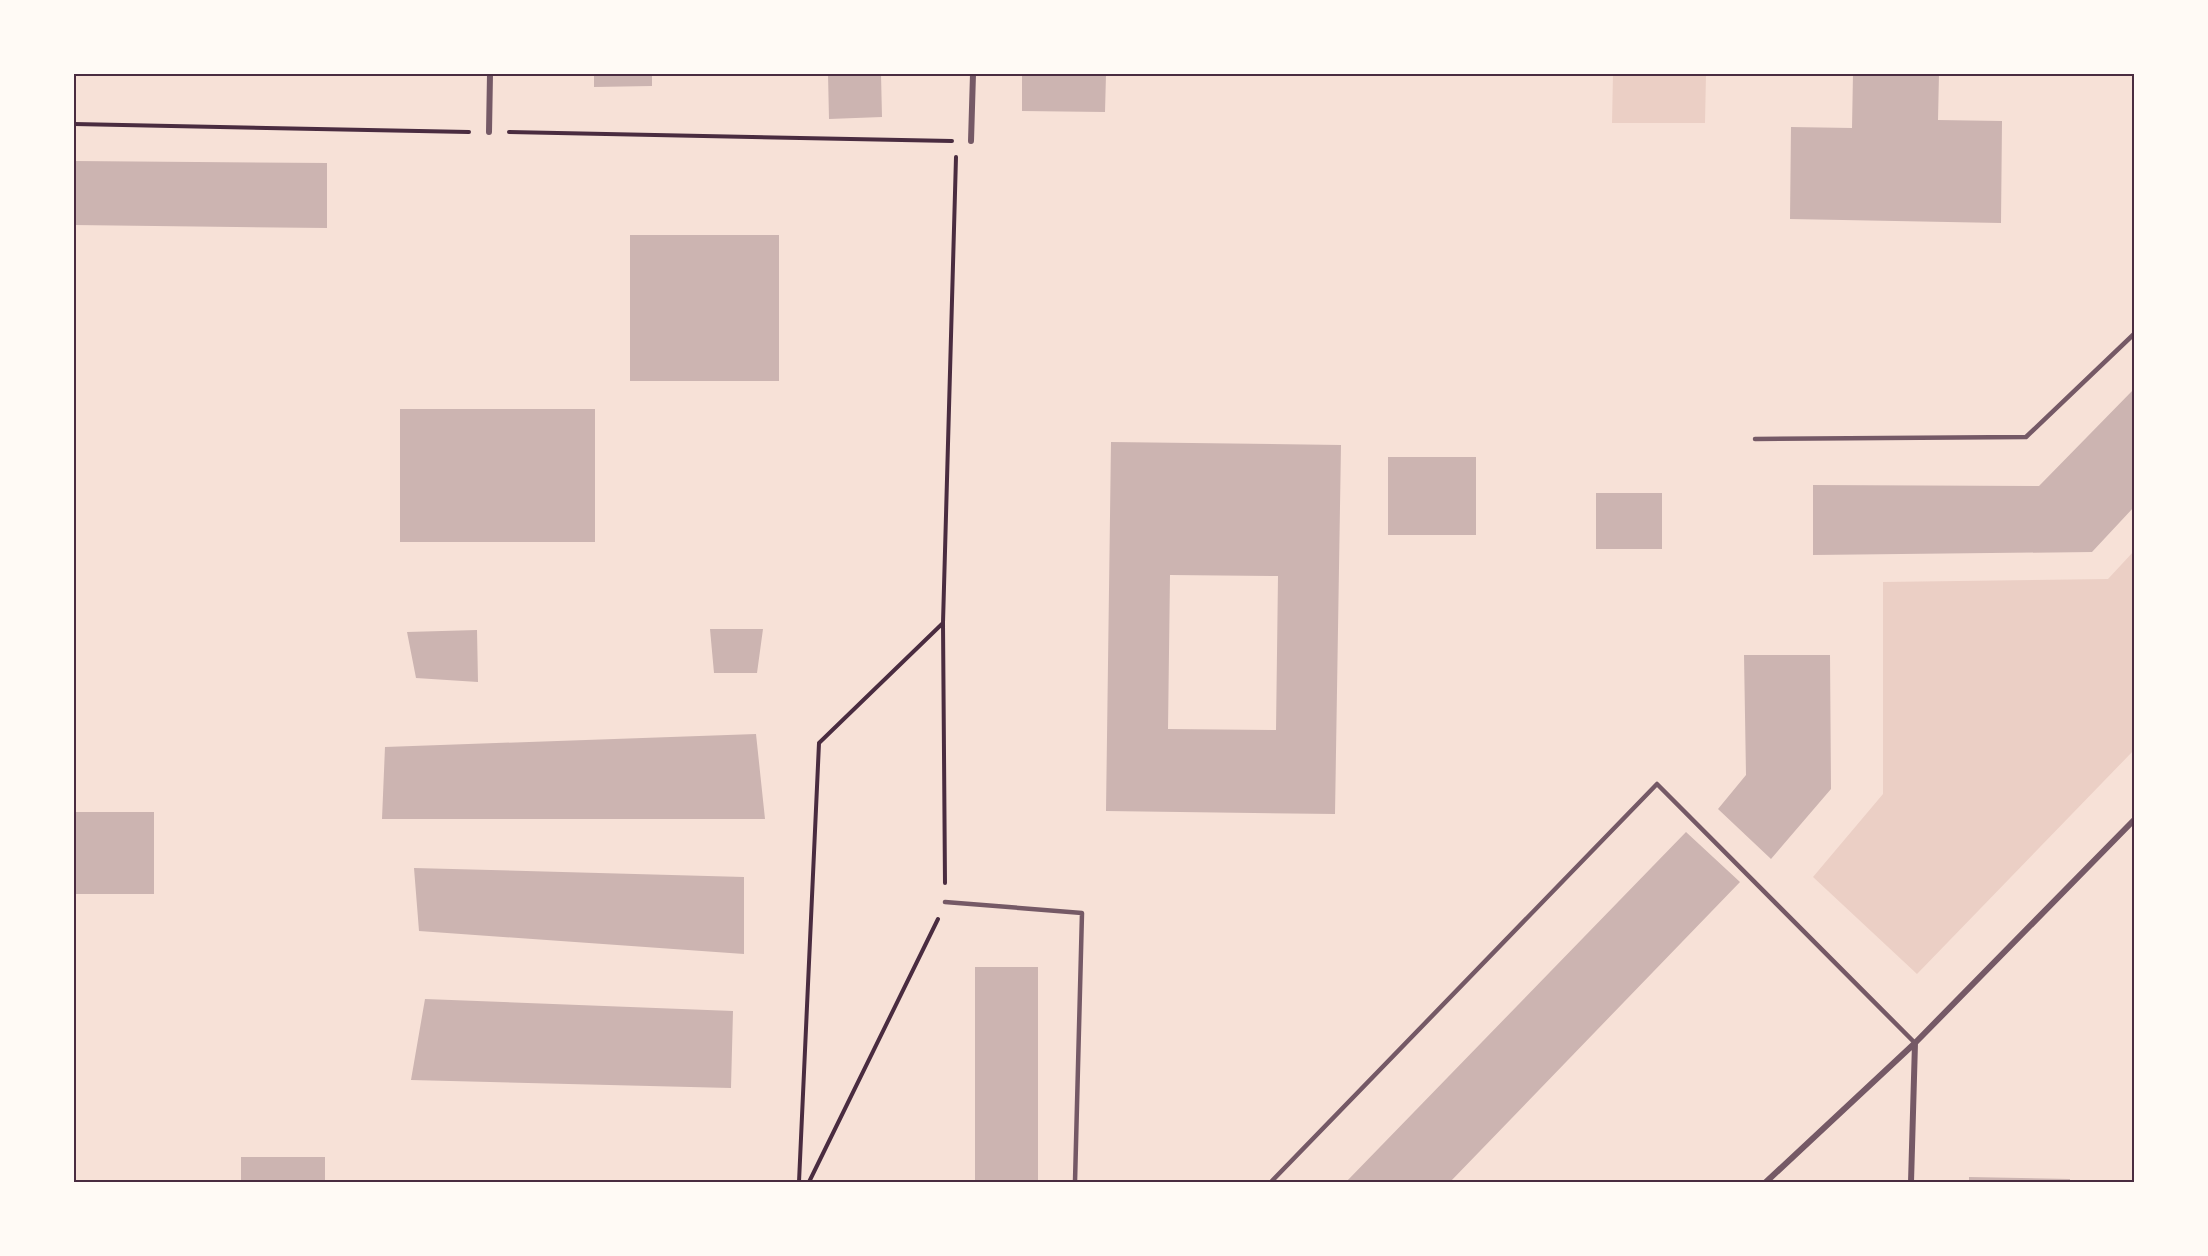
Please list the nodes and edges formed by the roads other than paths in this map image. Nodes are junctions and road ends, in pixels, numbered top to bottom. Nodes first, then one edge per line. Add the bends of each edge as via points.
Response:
1 (490, 74) edge
2 (972, 74) edge
3 (489, 132) road end
4 (971, 141) road end
5 (2134, 334) edge
6 (1755, 439) dead end
7 (2134, 820) edge
8 (945, 902) road end
9 (1914, 1043) junction
10 (1075, 1182) edge
11 (1271, 1182) edge
12 (1766, 1182) edge
13 (1911, 1182) edge

1 - 3 street
2 - 4 street
5 - 6 lane via 2026,437
7 - 9 street
8 - 10 lane via 1082,913
9 - 11 lane via 1657,784
9 - 12 street
9 - 13 street

